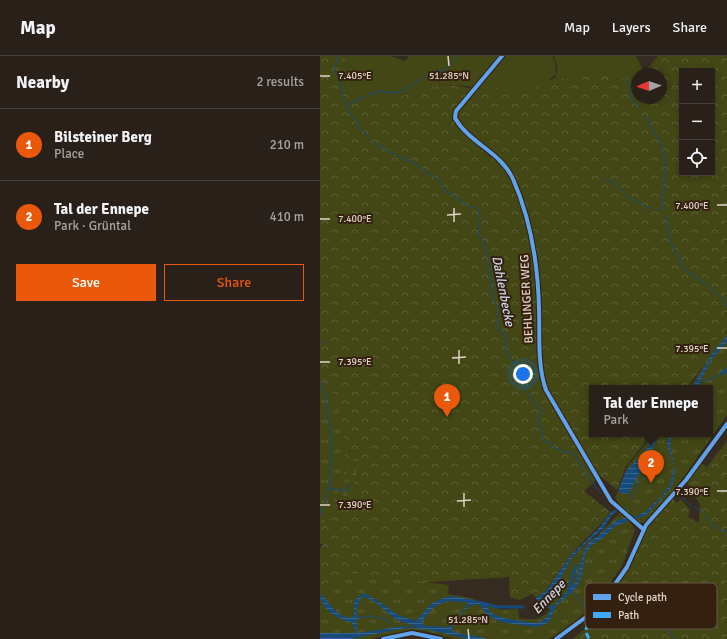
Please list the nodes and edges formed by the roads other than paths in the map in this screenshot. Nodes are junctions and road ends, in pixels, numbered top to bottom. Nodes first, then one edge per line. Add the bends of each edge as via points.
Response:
1 (502, 56) edge
2 (727, 424) edge
3 (643, 529) junction
4 (616, 583) edge
5 (585, 618) edge
6 (383, 639) edge
7 (441, 639) edge
8 (556, 639) edge

1 - 3 street, BEHLINGER WEG via 456,111 455,118 482,148 504,163 524,211 536,254 539,348 546,390 609,498
2 - 3 street via 686,480
3 - 4 street via 627,567
5 - 8 street
6 - 7 street via 412,633

